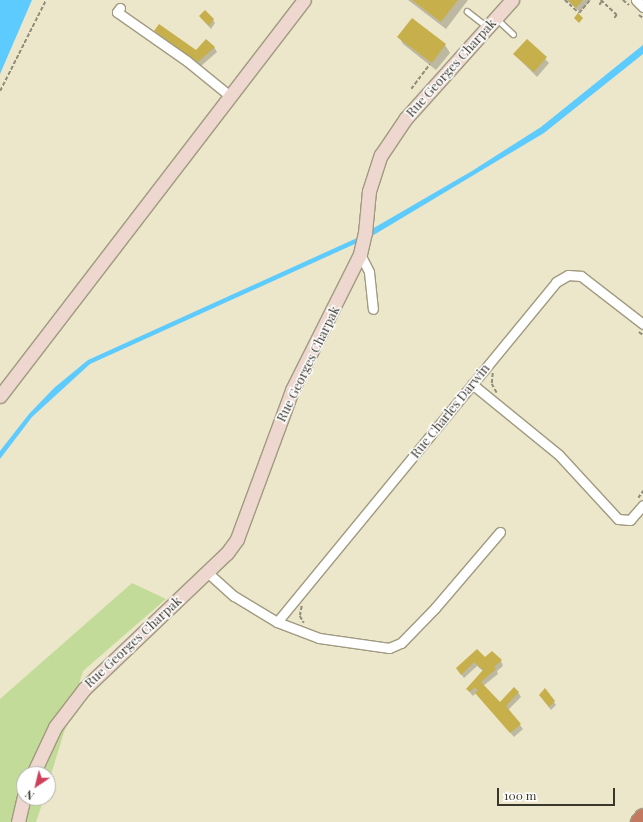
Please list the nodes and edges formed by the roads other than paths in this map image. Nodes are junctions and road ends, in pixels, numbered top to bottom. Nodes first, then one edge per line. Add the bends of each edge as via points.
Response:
1 (304, 0) edge
2 (512, 0) edge
3 (636, 0) edge
4 (643, 7) edge
5 (120, 8) dead end
6 (467, 11) dead end
7 (492, 23) junction
8 (513, 34) dead end
9 (230, 96) junction
10 (360, 254) junction
11 (373, 309) dead end
12 (641, 328) edge
13 (472, 384) junction
14 (0, 396) edge
15 (643, 505) edge
16 (500, 532) dead end
17 (207, 572) junction
18 (277, 622) junction
19 (37, 766) edge
20 (22, 806) edge
21 (643, 817) edge
22 (18, 822) edge
23 (639, 822) edge

1 - 9 street
2 - 7 street, Rue Georges Charpak
3 - 4 street
5 - 9 street via 117,12 187,61
6 - 7 lane
7 - 8 lane
7 - 10 street, Rue Georges Charpak via 392,137 372,178
9 - 14 street
10 - 11 street via 369,272
10 - 17 street, Rue Georges Charpak via 292,390 237,539
12 - 13 street, Rue Charles Darwin via 588,280 582,276 568,275 556,282
13 - 15 street via 559,455 618,519 630,520
13 - 18 street, Rue Charles Darwin
16 - 18 street via 443,600 400,643 382,648 319,638
17 - 18 street via 234,596
17 - 19 street, Rue Georges Charpak via 84,689 55,727
20 - 22 street
21 - 23 highway

